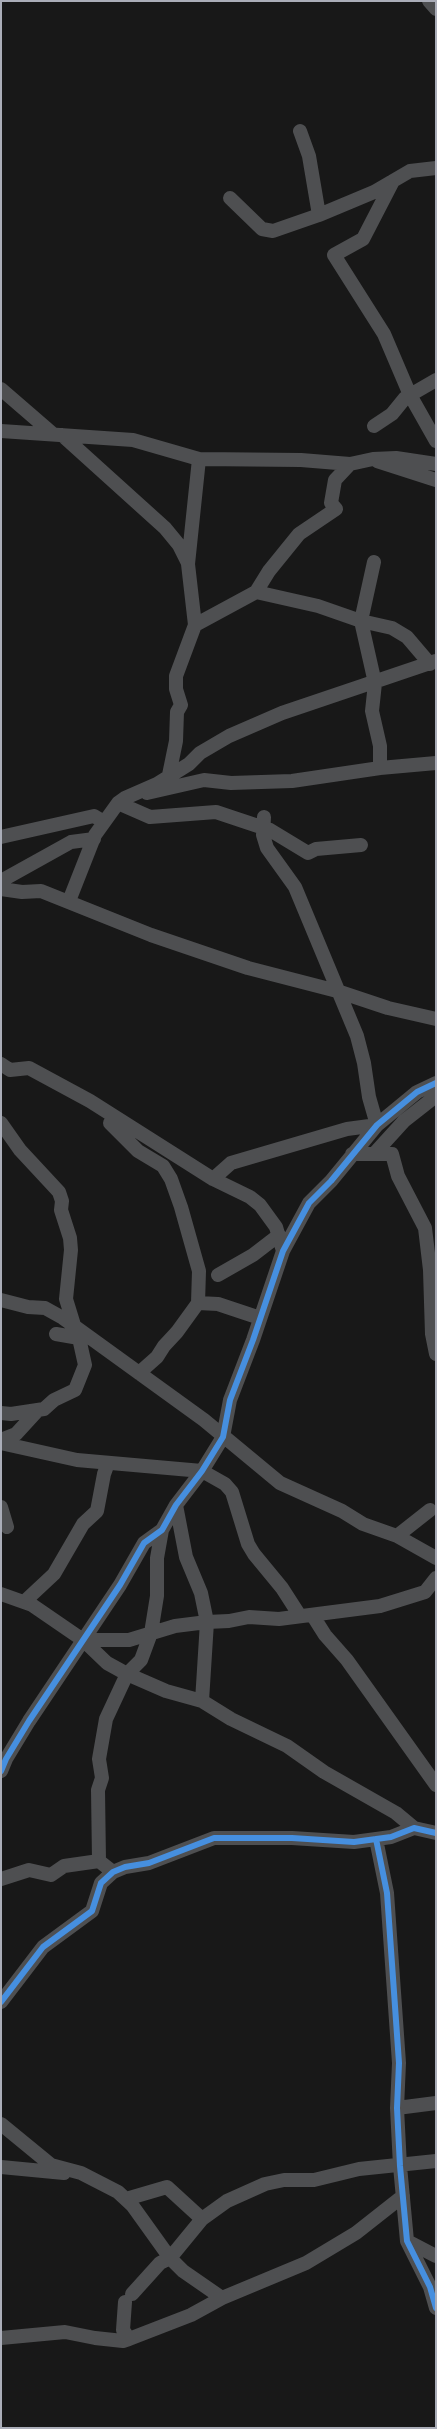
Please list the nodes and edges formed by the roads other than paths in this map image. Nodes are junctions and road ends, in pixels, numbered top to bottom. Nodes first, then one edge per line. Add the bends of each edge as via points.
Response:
1 (429, 1) edge
2 (436, 9) edge
3 (300, 131) dead end
4 (436, 168) edge
5 (392, 181) junction
6 (230, 198) dead end
7 (319, 215) junction
8 (436, 380) edge
9 (1, 389) edge
10 (410, 395) junction
11 (374, 426) dead end
12 (1, 431) edge
13 (58, 434) junction
14 (436, 441) edge
15 (199, 459) junction
16 (373, 459) junction
17 (350, 464) junction
18 (436, 464) edge
19 (436, 480) edge
20 (374, 562) dead end
21 (188, 564) junction
22 (256, 592) junction
23 (360, 621) junction
24 (195, 625) junction
25 (433, 663) edge
26 (375, 683) junction
27 (436, 763) edge
28 (380, 768) junction
29 (169, 775) junction
30 (122, 800) junction
31 (104, 822) junction
32 (264, 823) junction
33 (1, 836) edge
34 (94, 839) junction
35 (361, 845) dead end
36 (1, 881) edge
37 (1, 889) edge
38 (69, 901) junction
39 (337, 990) junction
40 (436, 1019) edge
41 (1, 1064) edge
42 (436, 1083) edge
43 (436, 1096) edge
44 (95, 1105) junction
45 (1, 1123) edge
46 (377, 1125) junction
47 (163, 1148) junction
48 (352, 1154) junction
49 (374, 1154) junction
50 (167, 1173) junction
51 (213, 1179) junction
52 (278, 1235) junction
53 (283, 1251) junction
54 (218, 1275) dead end
55 (1, 1300) edge
56 (198, 1303) junction
57 (260, 1318) junction
58 (74, 1325) junction
59 (56, 1334) dead end
60 (434, 1334) edge
61 (436, 1354) edge
62 (140, 1373) junction
63 (38, 1410) junction
64 (1, 1413) edge
65 (223, 1437) junction
66 (1, 1442) edge
67 (108, 1463) junction
68 (202, 1472) junction
69 (176, 1504) junction
70 (1, 1506) edge
71 (430, 1510) dead end
72 (7, 1527) dead end
73 (162, 1530) junction
74 (397, 1536) junction
75 (436, 1558) edge
76 (436, 1578) edge
77 (1, 1594) edge
78 (24, 1602) junction
79 (306, 1616) junction
80 (207, 1622) junction
81 (151, 1633) junction
82 (83, 1640) junction
83 (126, 1674) junction
84 (202, 1701) junction
85 (1, 1772) edge
86 (436, 1785) edge
87 (414, 1828) junction
88 (436, 1833) edge
89 (376, 1839) junction
90 (99, 1861) junction
91 (113, 1872) junction
92 (1, 1879) edge
93 (1, 2002) edge
94 (436, 2103) edge
95 (396, 2108) junction
96 (1, 2124) edge
97 (436, 2161) edge
98 (400, 2166) junction
99 (1, 2167) edge
100 (67, 2169) junction
101 (403, 2196) junction
102 (126, 2199) junction
103 (202, 2219) junction
104 (407, 2242) junction
105 (436, 2256) edge
106 (170, 2258) junction
107 (222, 2298) junction
108 (436, 2308) edge
109 (1, 2338) edge
110 (129, 2339) junction

1 - 2 street
3 - 7 street via 309,156
4 - 5 street via 410,171
5 - 7 street
5 - 10 street via 363,240 334,255 384,334
6 - 7 street via 262,229 273,231
8 - 10 street
9 - 13 street
10 - 11 street via 392,414
10 - 14 street
12 - 13 street
13 - 15 street via 133,440
13 - 21 street via 165,528 179,545
15 - 17 street
15 - 21 street
16 - 17 street
16 - 18 street via 396,458
16 - 19 street
17 - 22 street via 335,480 330,503 336,509 299,534
20 - 23 street
21 - 24 street
22 - 23 street via 318,606
22 - 24 street
23 - 25 street via 401,632
23 - 26 street
24 - 29 street via 176,676 181,705 177,712 176,741
25 - 26 street
26 - 28 street via 372,711 380,746
26 - 29 street via 282,713 229,736
27 - 28 street
28 - 30 street via 292,781 231,783 204,780
29 - 30 street
30 - 31 street
30 - 32 street via 150,817 216,812
31 - 33 street via 94,816
31 - 34 street
32 - 35 street via 308,853 316,849
32 - 39 street via 267,848 295,887
34 - 36 street via 71,842
34 - 38 street
37 - 38 street via 41,891
38 - 39 street via 151,935 248,968
39 - 40 street via 388,1008
39 - 46 street via 357,1036
41 - 44 street via 10,1070 29,1068
42 - 46 street via 417,1092
43 - 49 street via 404,1120
44 - 47 street
44 - 50 street via 127,1141 163,1166
45 - 58 street via 20,1150 59,1192 70,1238 66,1299
46 - 48 street
46 - 51 street via 347,1129 231,1163
47 - 50 street
47 - 51 street
48 - 49 street
48 - 53 street via 309,1203
49 - 60 street via 392,1154 398,1176 425,1228
50 - 56 street via 194,1250
51 - 52 street via 260,1205
52 - 53 street
52 - 54 street via 253,1255
53 - 57 street
55 - 58 street via 45,1308
56 - 57 street via 218,1304
56 - 62 street via 178,1332
57 - 65 street via 230,1400
58 - 62 street
59 - 63 street via 79,1338 85,1365 75,1390
60 - 61 street
62 - 65 street
63 - 64 street
63 - 66 street via 16,1434
65 - 68 street
65 - 74 street via 280,1483 363,1524
66 - 67 street via 62,1457
67 - 68 street
67 - 78 street via 98,1511 83,1524 54,1574
68 - 69 street
68 - 79 street via 225,1484 232,1492 254,1554
69 - 73 street
69 - 80 street via 186,1556 201,1594
70 - 72 street
71 - 74 street
73 - 81 street
73 - 82 street via 144,1543
74 - 75 street
76 - 79 street via 425,1592 380,1606
77 - 78 street
78 - 82 street
79 - 80 street
79 - 86 street via 348,1660
80 - 81 street
80 - 84 street
81 - 82 street via 129,1640
81 - 83 street via 141,1660
82 - 83 street via 107,1663
82 - 85 street via 15,1744
83 - 84 street via 166,1691
83 - 90 street via 106,1719 99,1759 102,1778 98,1790
84 - 87 street via 287,1746 324,1772 396,1813
87 - 88 street
87 - 89 street
89 - 91 street via 354,1842 214,1838 149,1863
89 - 95 street via 387,1893 399,2063
90 - 91 street
90 - 92 street via 64,1866 51,1875 28,1870
91 - 93 street via 101,1883 92,1911 43,1948
94 - 95 street
95 - 98 street
96 - 100 street via 51,2165
97 - 98 street
98 - 101 street
98 - 103 street via 393,2164 314,2180 265,2184 227,2201
99 - 100 street via 64,2174
100 - 102 street via 99,2180
101 - 104 street
101 - 107 street via 356,2233 306,2263
102 - 103 street via 167,2187
102 - 106 street
103 - 106 street
104 - 105 street
104 - 108 street via 430,2287
106 - 107 street
106 - 110 street via 160,2263 128,2298 123,2330
107 - 110 street via 191,2315
109 - 110 street via 65,2332 95,2338

